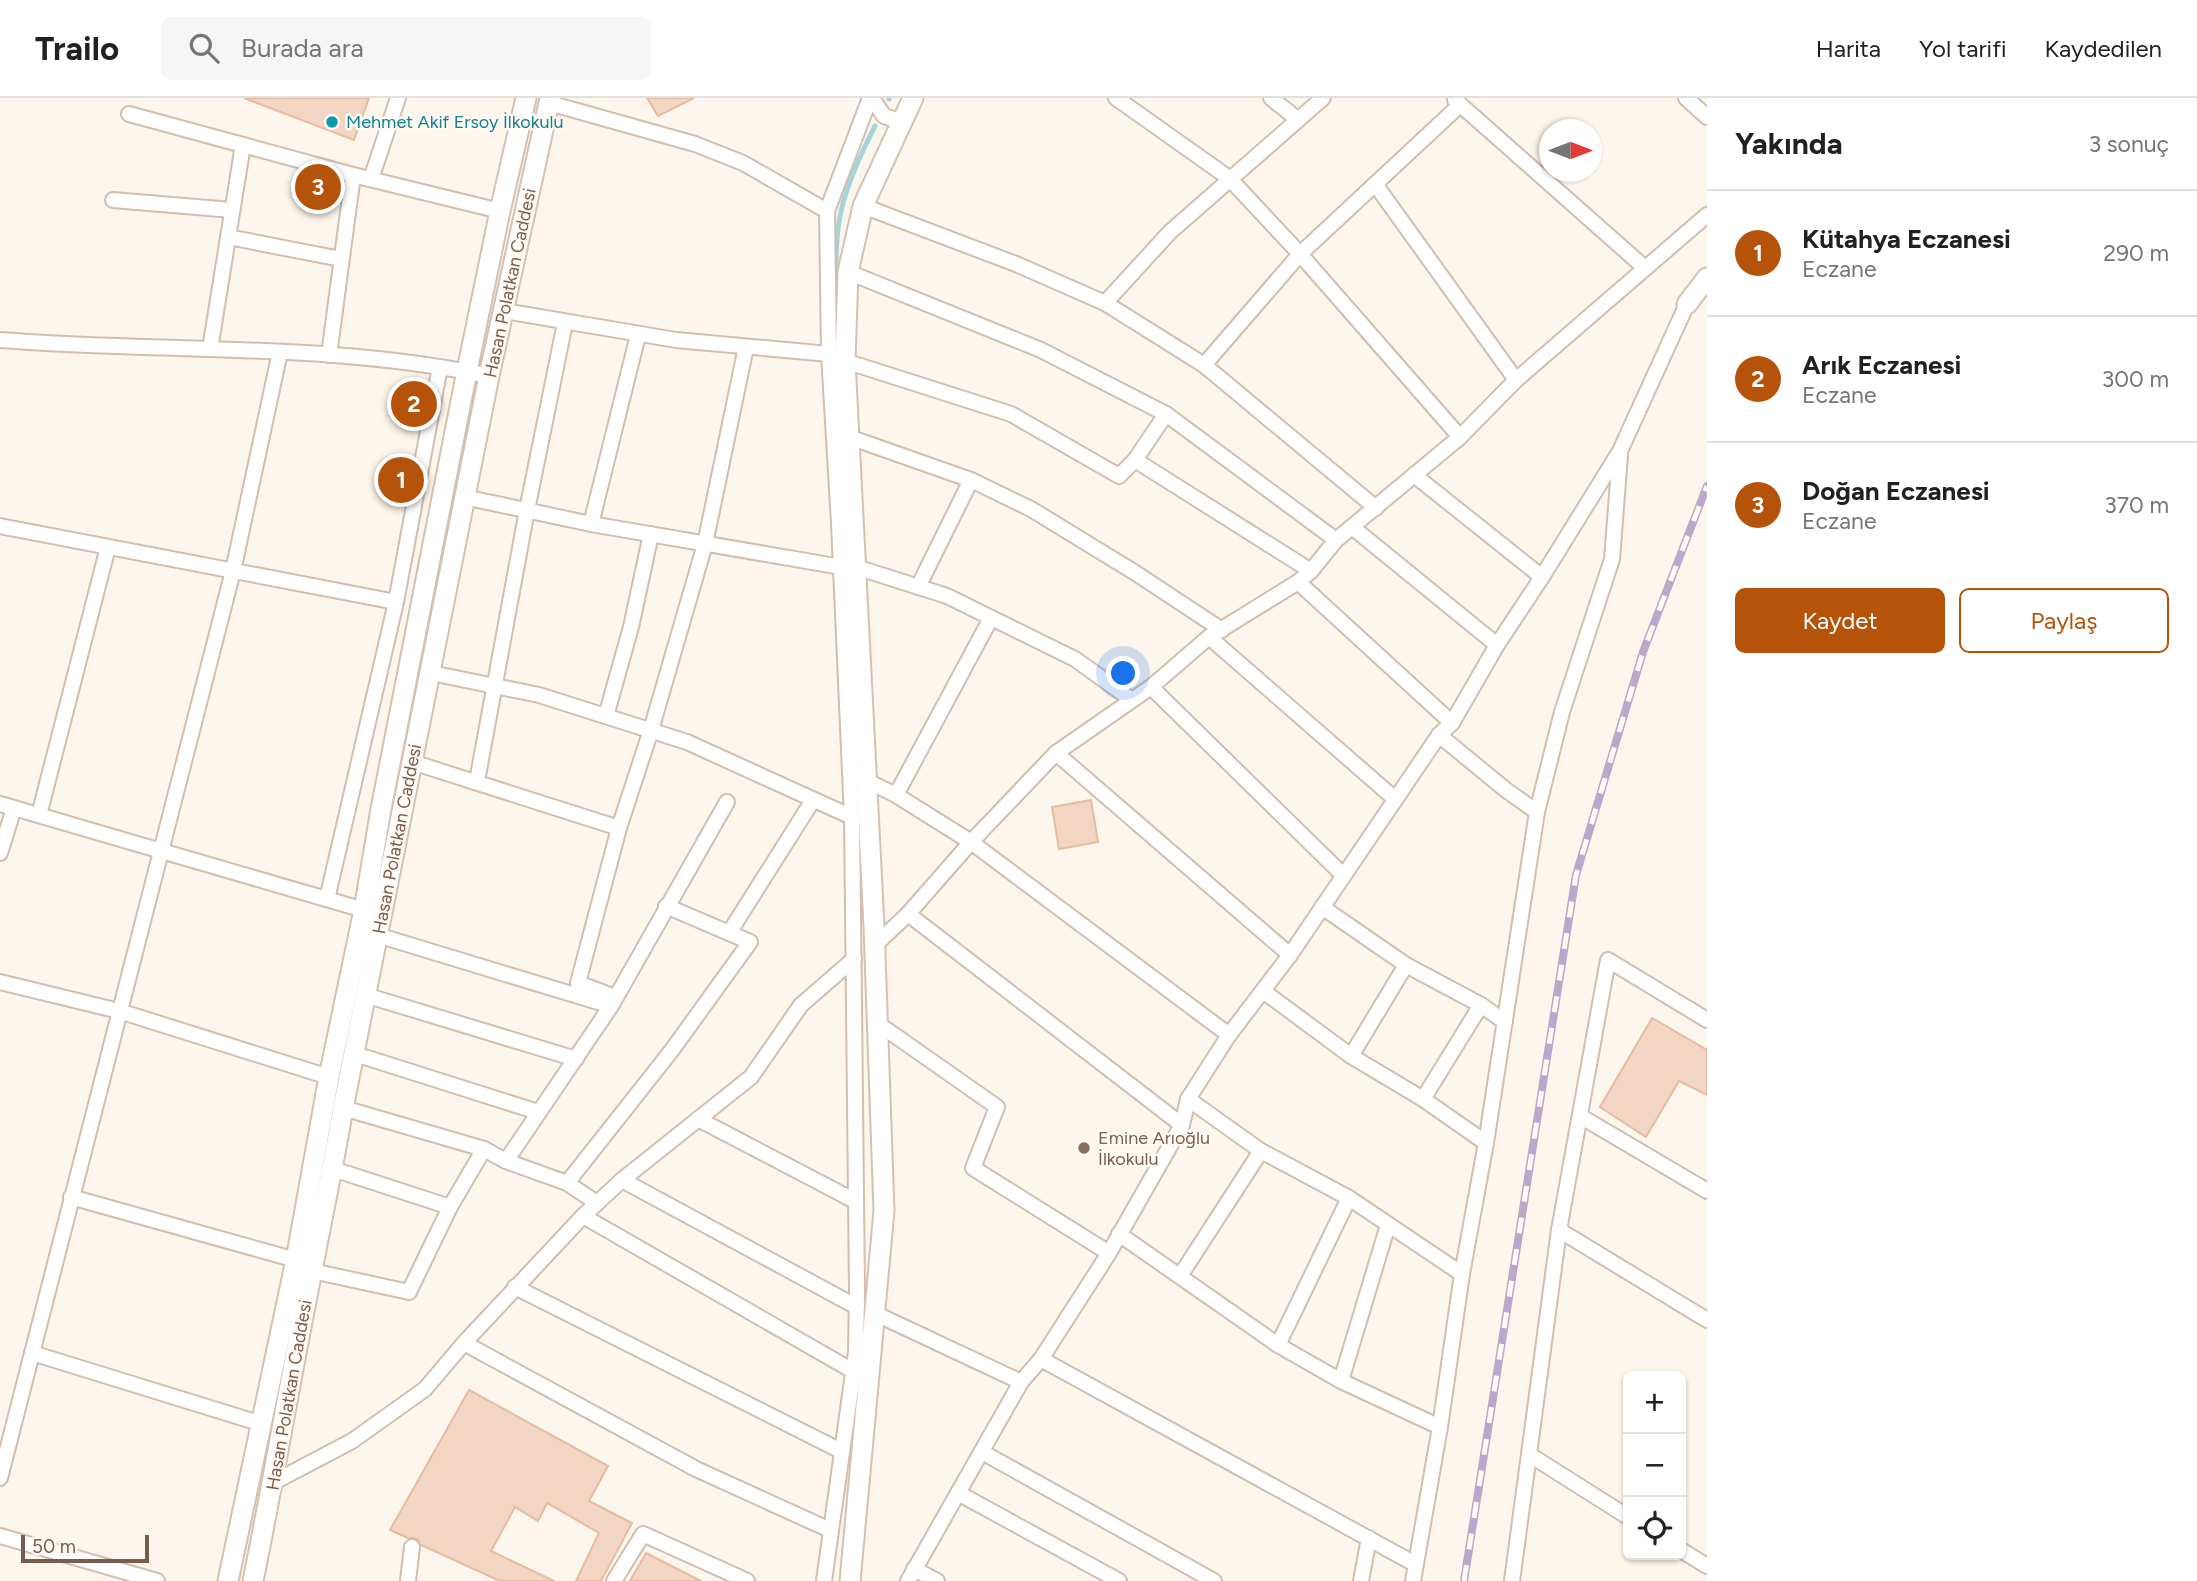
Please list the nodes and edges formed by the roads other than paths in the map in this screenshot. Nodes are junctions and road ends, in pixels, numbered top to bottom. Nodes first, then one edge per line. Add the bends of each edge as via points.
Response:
1 (398, 98) edge
2 (526, 98) edge
3 (871, 98) edge
4 (914, 98) edge
5 (1271, 98) edge
6 (1323, 98) edge
7 (1686, 98) edge
8 (550, 100) edge
9 (1126, 101) edge
10 (1456, 101) edge
11 (129, 114) dead end
12 (1707, 117) edge
13 (1297, 119) junction
14 (902, 122) junction
15 (243, 145) junction
16 (353, 175) junction
17 (1229, 178) junction
18 (371, 179) junction
19 (1376, 184) junction
20 (113, 200) dead end
21 (863, 206) junction
22 (232, 210) junction
23 (500, 211) junction
24 (827, 211) junction
25 (1707, 215) edge
26 (228, 237) junction
27 (1300, 254) junction
28 (341, 259) junction
29 (1645, 268) junction
30 (848, 272) junction
31 (1707, 278) edge
32 (1105, 303) junction
33 (1687, 304) joint
34 (504, 311) junction
35 (565, 323) junction
36 (638, 335) junction
37 (0, 340) edge
38 (746, 347) junction
39 (210, 349) junction
40 (280, 352) junction
41 (329, 355) junction
42 (837, 357) junction
43 (1204, 365) junction
44 (440, 367) junction
45 (467, 371) junction
46 (489, 376) junction
47 (1516, 380) junction
48 (1166, 414) junction
49 (849, 437) junction
50 (1460, 437) junction
51 (1620, 451) junction
52 (1135, 460) junction
53 (1414, 475) junction
54 (971, 480) junction
55 (464, 498) junction
56 (1376, 508) junction
57 (527, 510) junction
58 (591, 524) junction
59 (0, 526) edge
60 (1352, 527) junction
61 (651, 534) junction
62 (1336, 540) junction
63 (705, 544) junction
64 (108, 547) junction
65 (848, 567) junction
66 (233, 571) junction
67 (1311, 571) junction
68 (1542, 577) junction
69 (1298, 582) junction
70 (918, 587) junction
71 (396, 602) junction
72 (991, 618) junction
73 (1216, 634) junction
74 (1497, 645) junction
75 (431, 673) junction
76 (493, 686) junction
77 (1152, 687) junction
78 (1132, 700) junction
79 (606, 716) junction
80 (1452, 723) junction
81 (651, 730) junction
82 (1439, 734) junction
83 (1056, 753) junction
84 (412, 762) junction
85 (477, 781) junction
86 (866, 781) junction
87 (896, 795) junction
88 (1395, 799) junction
89 (813, 800) junction
90 (727, 802) dead end
91 (7, 806) edge
92 (1537, 812) junction
93 (39, 815) junction
94 (852, 817) junction
95 (619, 828) junction
96 (971, 842) junction
97 (160, 850) junction
98 (0, 853) edge
99 (1343, 876) junction
100 (327, 899) junction
101 (666, 906) junction
102 (1322, 907) junction
103 (364, 910) junction
104 (908, 914) junction
105 (729, 933) junction
106 (377, 936) junction
107 (874, 946) junction
108 (1290, 956) junction
109 (854, 959) junction
110 (1406, 965) junction
111 (0, 982) edge
112 (1264, 991) junction
113 (365, 996) junction
114 (613, 1001) junction
115 (1481, 1004) junction
116 (119, 1011) junction
117 (1707, 1020) edge
118 (1505, 1022) junction
119 (877, 1023) junction
120 (1228, 1035) junction
121 (355, 1054) junction
122 (1351, 1056) junction
123 (576, 1059) junction
124 (329, 1077) junction
125 (1188, 1099) junction
126 (1423, 1099) junction
127 (343, 1108) junction
128 (538, 1112) junction
129 (1580, 1116) junction
130 (698, 1119) junction
131 (1182, 1125) junction
132 (1486, 1143) junction
133 (484, 1149) junction
134 (1261, 1151) junction
135 (506, 1161) junction
136 (333, 1169) junction
137 (622, 1180) junction
138 (567, 1183) junction
139 (1707, 1192) edge
140 (72, 1197) junction
141 (1349, 1198) junction
142 (855, 1201) junction
143 (597, 1203) junction
144 (450, 1207) junction
145 (583, 1216) junction
146 (1388, 1225) junction
147 (1559, 1230) junction
148 (1119, 1234) junction
149 (1109, 1252) junction
150 (304, 1265) junction
151 (1462, 1274) junction
152 (1180, 1276) junction
153 (515, 1287) junction
154 (866, 1310) junction
155 (1707, 1320) edge
156 (464, 1343) junction
157 (1278, 1345) junction
158 (32, 1353) junction
159 (1041, 1359) junction
160 (853, 1371) junction
161 (1341, 1381) junction
162 (1021, 1382) junction
163 (262, 1424) junction
164 (1440, 1427) junction
165 (841, 1451) junction
166 (982, 1452) junction
167 (1530, 1455) junction
168 (0, 1478) edge
169 (274, 1482) junction
170 (958, 1493) junction
171 (1623, 1514) edge
172 (830, 1530) junction
173 (0, 1536) edge
174 (1370, 1538) junction
175 (412, 1547) dead end
176 (1686, 1552) edge
177 (1415, 1564) junction
178 (1707, 1566) edge
179 (911, 1575) edge
180 (1514, 1580) edge
181 (157, 1581) edge
182 (228, 1581) edge
183 (253, 1581) edge
184 (408, 1581) edge
185 (614, 1581) edge
186 (747, 1581) edge
187 (824, 1581) edge
188 (850, 1581) edge
189 (937, 1581) edge
190 (1119, 1581) edge
191 (1214, 1581) edge
192 (1361, 1581) edge
193 (1413, 1581) edge

1 - 18 street
2 - 23 main road, Hasan Polatkan Caddesi
3 - 14 street via 884,116
3 - 24 street
4 - 14 main road
5 - 13 street
6 - 13 street
7 - 12 street
8 - 24 street via 743,163
8 - 34 main road, Hasan Polatkan Caddesi
9 - 17 street
10 - 19 street
10 - 29 street
11 - 15 street
13 - 17 street
14 - 21 main road
15 - 16 street
15 - 22 street
16 - 18 street
16 - 28 street
17 - 27 street
17 - 32 street via 1170,232
18 - 23 street
19 - 27 street
19 - 47 street
20 - 22 street
21 - 30 main road
21 - 32 street
22 - 26 street
23 - 45 main road, Hasan Polatkan Caddesi
24 - 42 street
25 - 29 street
26 - 28 street
26 - 39 street
27 - 43 street
27 - 50 street
28 - 41 street
29 - 47 street
30 - 42 main road
30 - 48 street via 1041,350
31 - 33 main road
32 - 43 street
33 - 51 street
34 - 35 street
34 - 46 main road, Hasan Polatkan Caddesi
35 - 36 street
35 - 57 street
36 - 38 street
36 - 58 street
37 - 39 street
38 - 42 street
38 - 63 street
39 - 40 street
40 - 41 street
40 - 66 street
41 - 44 street
42 - 49 main road
42 - 52 street via 1010,414 1119,476
42 - 65 street
43 - 56 street
44 - 45 street
44 - 71 street
45 - 46 street
45 - 103 main road, Hasan Polatkan Caddesi
46 - 55 main road, Hasan Polatkan Caddesi
47 - 50 street
48 - 52 street
48 - 62 street
49 - 54 street
49 - 65 main road
50 - 53 street
51 - 68 street
51 - 92 street via 1612,559 1562,712
52 - 67 street
53 - 56 street
53 - 68 street
54 - 70 street
54 - 73 street via 1031,509 1134,572
55 - 57 street
55 - 75 main road, Hasan Polatkan Caddesi
56 - 60 street
57 - 58 street
57 - 76 street
58 - 61 street
59 - 64 street
60 - 62 street
60 - 74 street
61 - 63 street
61 - 79 street
62 - 67 street
63 - 65 street
63 - 81 street
64 - 66 street
64 - 93 street
65 - 70 street
65 - 86 main road
65 - 94 street
66 - 71 street
66 - 97 street
67 - 69 street
68 - 74 street
69 - 73 street
69 - 80 street
70 - 72 street
71 - 100 street
72 - 78 street via 1075,659
72 - 87 street
73 - 77 street
73 - 88 street
74 - 80 street
75 - 76 street
75 - 84 main road, Hasan Polatkan Caddesi
76 - 79 street
76 - 85 street
77 - 78 street
77 - 99 street
78 - 83 street
79 - 81 street
80 - 82 street
81 - 89 street
81 - 95 street
82 - 88 street
82 - 92 street
83 - 96 street
83 - 108 street
84 - 85 street
84 - 106 main road, Hasan Polatkan Caddesi
85 - 95 street
86 - 87 street
86 - 107 main road
87 - 96 street
88 - 99 street
89 - 94 street
89 - 105 street
90 - 101 street
91 - 93 street
91 - 98 street
92 - 118 street
93 - 97 street
94 - 109 street
95 - 114 street via 578,983
96 - 104 street
96 - 120 street
97 - 100 street
97 - 116 street
99 - 102 street
100 - 103 street
101 - 105 street
101 - 114 street
102 - 108 street
102 - 110 street
103 - 124 main road, Hasan Polatkan Caddesi
104 - 107 street
104 - 131 street
105 - 138 street via 750,942
106 - 113 main road, Hasan Polatkan Caddesi
106 - 114 street
107 - 119 main road
108 - 112 street
109 - 130 street via 801,1005 751,1077
109 - 142 street
110 - 115 street
110 - 122 street
111 - 116 street
112 - 120 street
112 - 122 street
113 - 121 main road, Hasan Polatkan Caddesi
113 - 123 street
114 - 123 street
115 - 118 street
115 - 126 street
116 - 124 street
116 - 140 street
117 - 129 street via 1608,960
118 - 132 street
119 - 149 street via 997,1107 973,1168
119 - 154 main road via 884,1211
120 - 125 street
121 - 127 main road, Hasan Polatkan Caddesi
121 - 128 street
122 - 126 street
123 - 128 street
124 - 150 main road, Hasan Polatkan Caddesi
125 - 131 street
125 - 134 street
126 - 132 street
127 - 133 street
127 - 136 main road, Hasan Polatkan Caddesi
128 - 135 street
129 - 139 street
129 - 147 street
130 - 137 street
130 - 142 street
131 - 148 street
132 - 151 street
133 - 135 street
133 - 144 street
134 - 141 street
134 - 152 street
135 - 138 street
136 - 144 street
136 - 150 main road, Hasan Polatkan Caddesi
137 - 143 street
137 - 154 street
138 - 143 street
140 - 150 street
140 - 158 street
141 - 146 street
141 - 157 street
142 - 154 street
143 - 145 street
144 - 150 street via 410,1292
145 - 153 street
145 - 160 street
146 - 151 street
146 - 161 street
147 - 155 street
147 - 167 street
148 - 149 street
148 - 152 street
149 - 159 street
150 - 163 main road, Hasan Polatkan Caddesi
150 - 169 main road, Hasan Polatkan Caddesi
151 - 164 street
152 - 157 street
153 - 156 street
153 - 165 street
154 - 160 street
154 - 162 street
154 - 188 main road
156 - 169 street via 425,1389 352,1441
156 - 172 street via 696,1469
157 - 161 street
158 - 163 street
158 - 168 street
159 - 162 street
159 - 174 street
160 - 165 street
161 - 164 street
162 - 166 street
163 - 182 main road, Hasan Polatkan Caddesi
164 - 177 street
165 - 172 street
166 - 170 street
166 - 191 street
167 - 171 street
167 - 180 street
169 - 183 main road, Hasan Polatkan Caddesi
170 - 179 street
170 - 190 street
172 - 187 street
173 - 181 street
174 - 177 street
174 - 192 street
175 - 184 street
176 - 178 street
177 - 193 street
179 - 189 street
185 - 186 street via 643,1534

